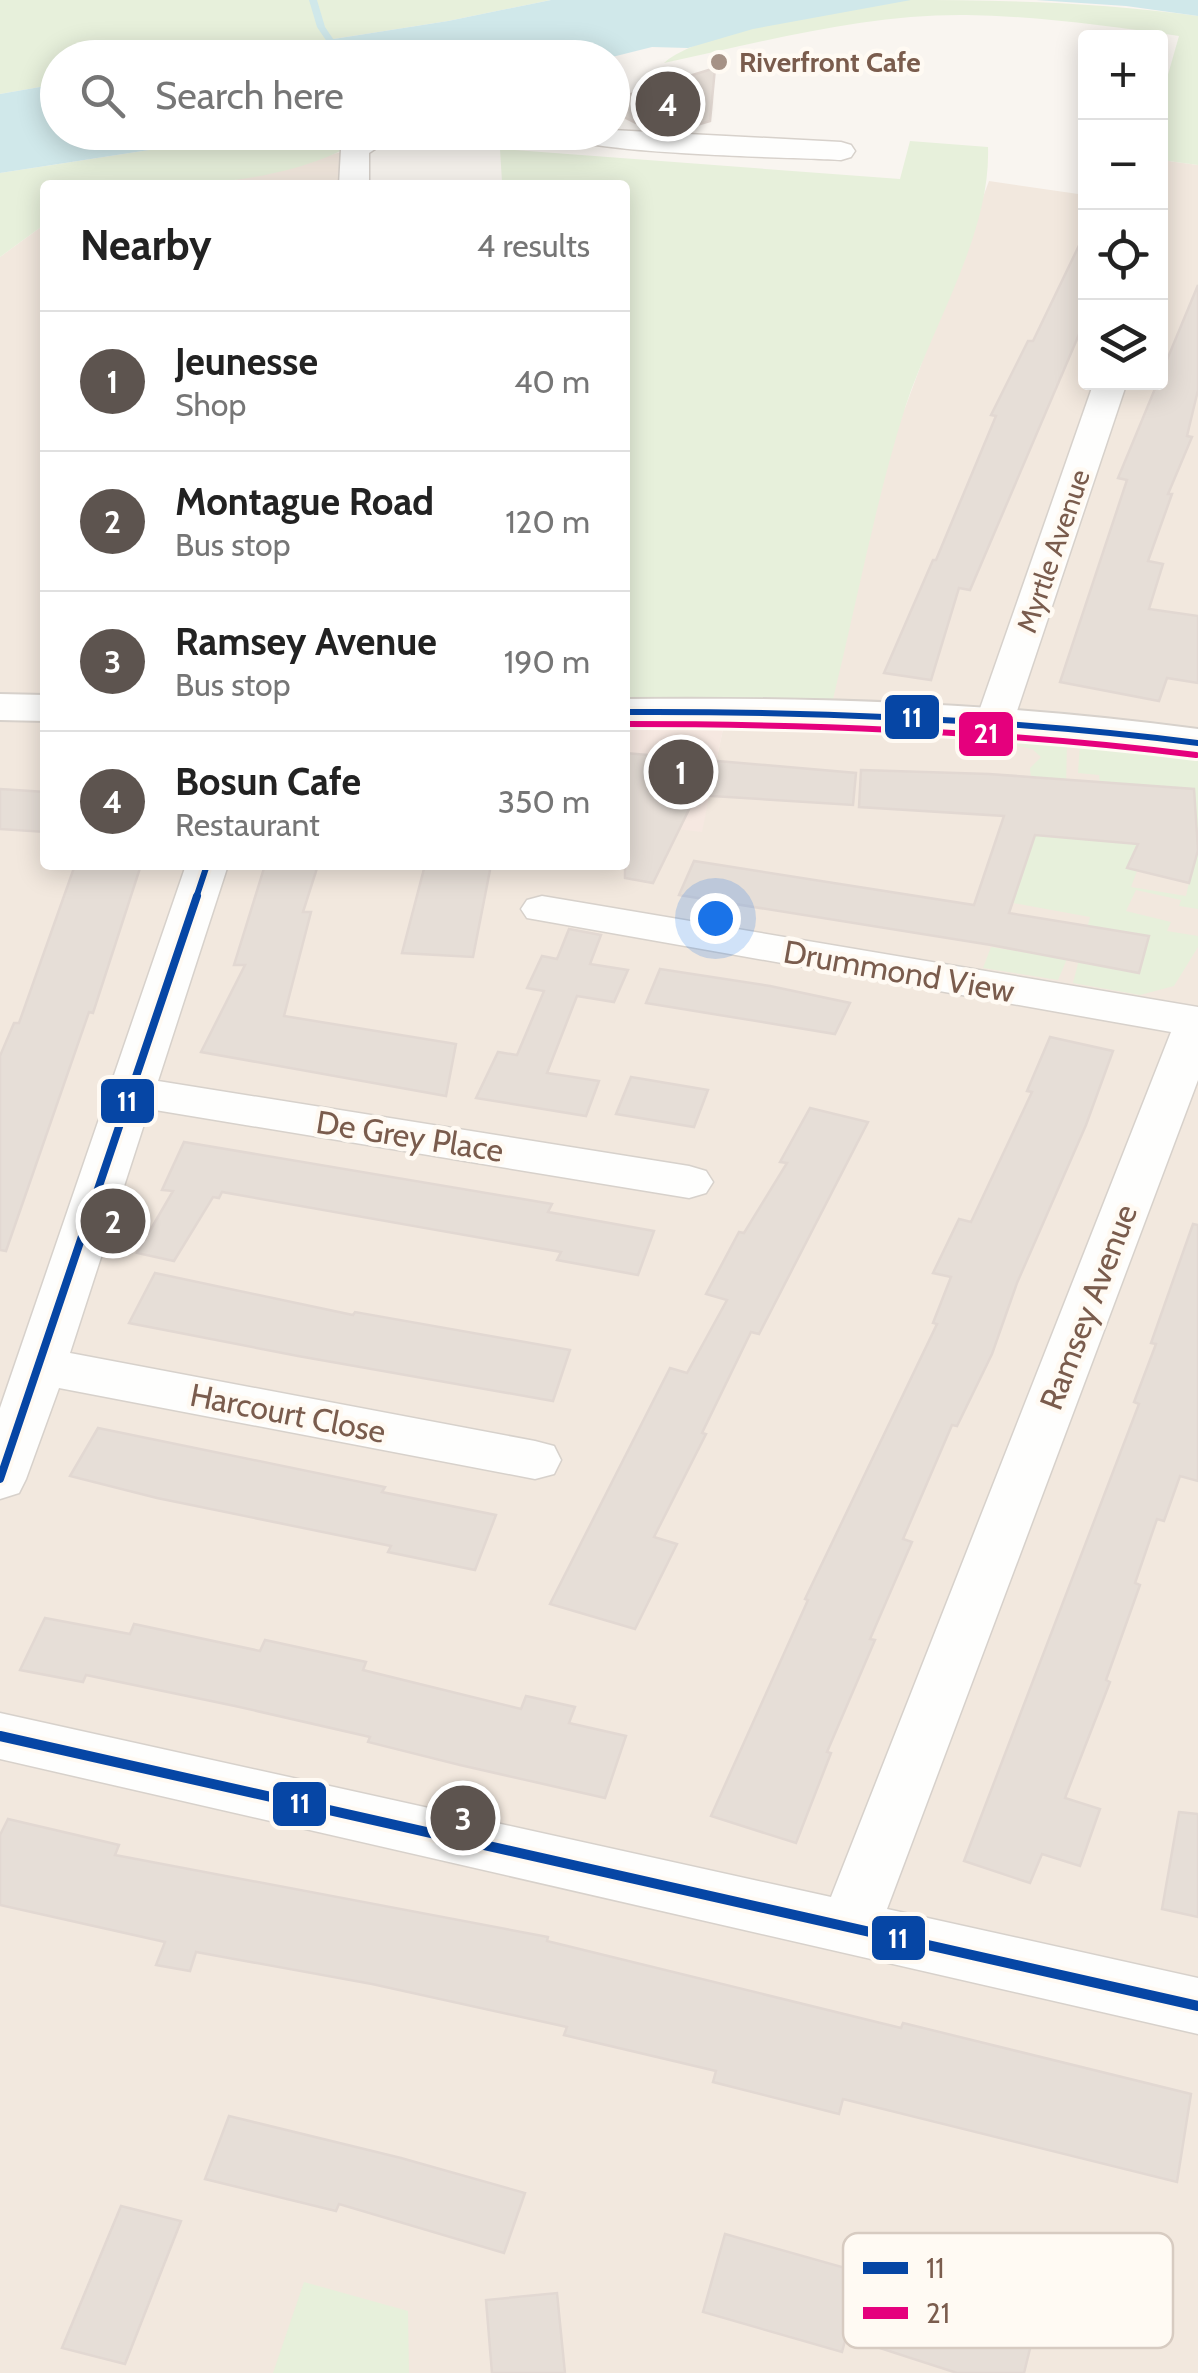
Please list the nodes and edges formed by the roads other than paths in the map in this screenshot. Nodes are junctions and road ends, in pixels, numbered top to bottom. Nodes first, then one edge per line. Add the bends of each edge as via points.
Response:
1 (630, 140) edge
2 (355, 150) edge
3 (841, 151) dead end
4 (354, 180) edge
5 (1108, 390) edge
6 (0, 707) edge
7 (40, 708) edge
8 (630, 712) edge
9 (996, 720) junction
10 (1198, 743) edge
11 (205, 870) edge
12 (542, 908) dead end
13 (1198, 1022) edge
14 (132, 1091) junction
15 (689, 1182) dead end
16 (41, 1366) junction
17 (535, 1460) dead end
18 (0, 1478) edge
19 (0, 1736) edge
20 (849, 1929) junction
21 (1198, 2006) edge

1 - 3 street
2 - 4 street
5 - 9 street, Myrtle Avenue
6 - 7 street
8 - 9 street
9 - 10 street
11 - 14 street
12 - 13 street, Drummond View
13 - 20 street, Ramsey Avenue
14 - 15 street, De Grey Place
14 - 16 street
16 - 17 street, Harcourt Close
16 - 18 street
19 - 20 street
20 - 21 street

